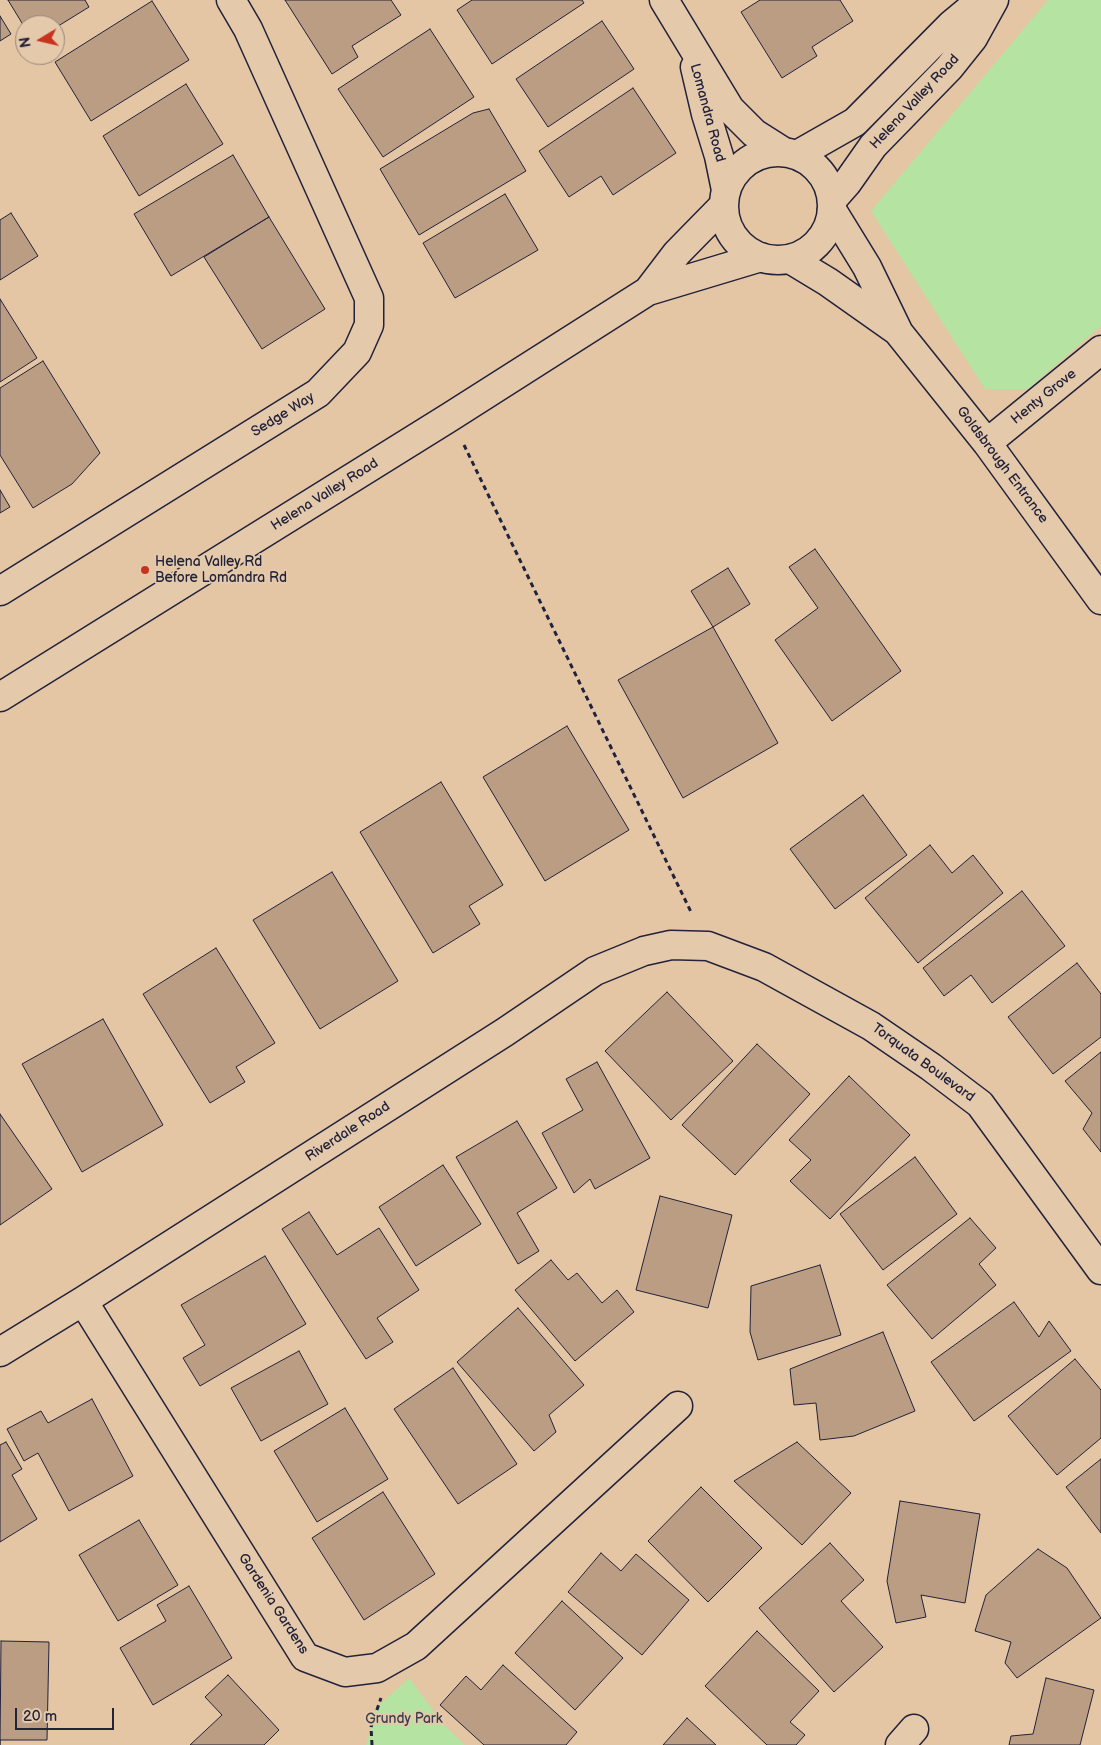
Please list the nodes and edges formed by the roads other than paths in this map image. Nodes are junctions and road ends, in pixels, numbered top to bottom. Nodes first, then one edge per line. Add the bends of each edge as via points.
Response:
1 (231, 0) edge
2 (664, 0) edge
3 (981, 0) edge
4 (994, 0) edge
5 (688, 36) junction
6 (790, 153) junction
7 (725, 198) junction
8 (832, 205) junction
9 (760, 257) junction
10 (790, 259) junction
11 (648, 291) junction
12 (900, 332) junction
13 (1101, 350) edge
14 (987, 443) junction
15 (0, 591) edge
16 (1101, 600) edge
17 (0, 697) edge
18 (708, 946) joint
19 (1101, 1270) edge
20 (83, 1301) junction
21 (0, 1352) edge
22 (678, 1406) dead end

1 - 15 street, Sedge Way via 248,29 369,298 369,325 357,352 318,394
2 - 5 street, Lomandra Road
3 - 6 street, Helena Valley Road via 951,25 855,122
4 - 8 street, Helena Valley Road via 973,38 949,68 873,146
5 - 6 street, Lomandra Road via 730,109 754,133
5 - 7 street, Lomandra Road via 719,156
6 - 7 street via 769,152 742,165 732,176
6 - 8 street via 810,162 821,173
7 - 9 street via 726,222 734,237 746,250
7 - 11 street, Helena Valley Road
8 - 10 street via 828,227 819,241
8 - 12 street, Goldsbrough Entrance
9 - 10 street
9 - 11 street, Helena Valley Road
10 - 12 street, Goldsbrough Entrance
11 - 17 street, Helena Valley Road
12 - 14 street, Goldsbrough Entrance
13 - 14 street, Henty Grove
14 - 16 street, Goldsbrough Entrance
18 - 19 street, Torquata Boulevard via 764,967 871,1026 980,1104
18 - 20 street, Riverdale Road via 671,945 644,951 595,971
20 - 21 street, Riverdale Road
20 - 22 street, Gardenia Gardens via 305,1657 345,1672 377,1668 416,1646

